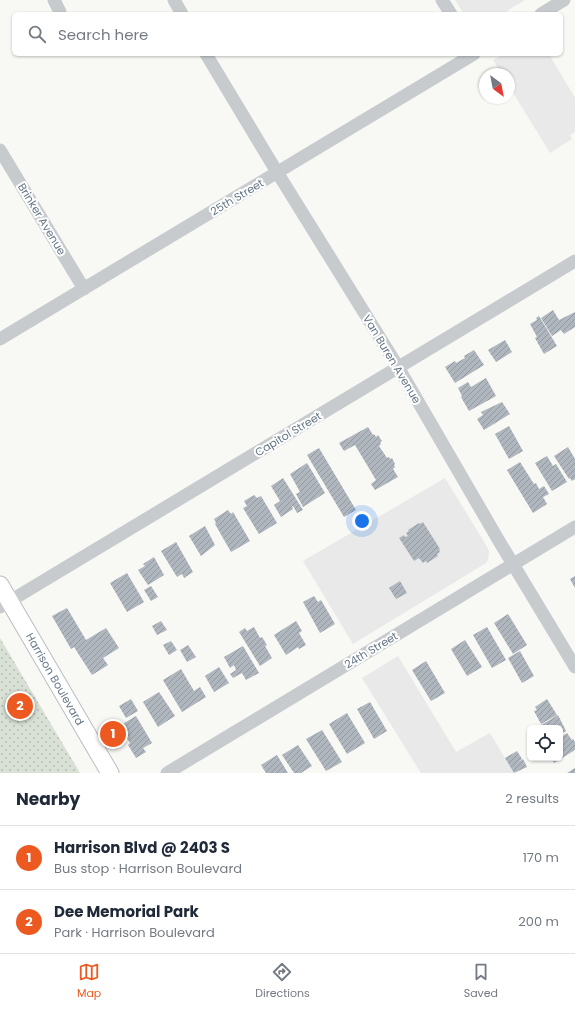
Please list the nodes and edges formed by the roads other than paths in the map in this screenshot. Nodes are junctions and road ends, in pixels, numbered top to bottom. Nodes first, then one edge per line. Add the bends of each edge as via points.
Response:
1 (54, 0) edge
2 (174, 0) edge
3 (442, 0) edge
4 (564, 0) edge
5 (60, 12) dead end
6 (181, 12) edge
7 (450, 12) edge
8 (544, 12) edge
9 (207, 56) edge
10 (471, 56) edge
11 (0, 150) edge
12 (277, 172) junction
13 (575, 261) edge
14 (84, 289) junction
15 (0, 339) edge
16 (398, 367) junction
17 (575, 527) edge
18 (513, 564) junction
19 (0, 585) edge
20 (5, 604) edge
21 (575, 667) edge
22 (110, 773) edge
23 (167, 773) edge

1 - 5 street
2 - 6 street
3 - 7 street
4 - 8 street
9 - 12 street, Van Buren Avenue
10 - 12 street, 25th Street
11 - 14 street, Brinker Avenue
12 - 14 street, 25th Street
12 - 16 street, Van Buren Avenue
13 - 16 street, Capitol Street
14 - 15 street, 25th Street
16 - 18 street, Van Buren Avenue
16 - 20 street, Capitol Street
17 - 18 street, 24th Street
18 - 21 street, Van Buren Avenue
18 - 23 street, 24th Street
19 - 20 main road, Harrison Boulevard
20 - 22 main road, Harrison Boulevard

